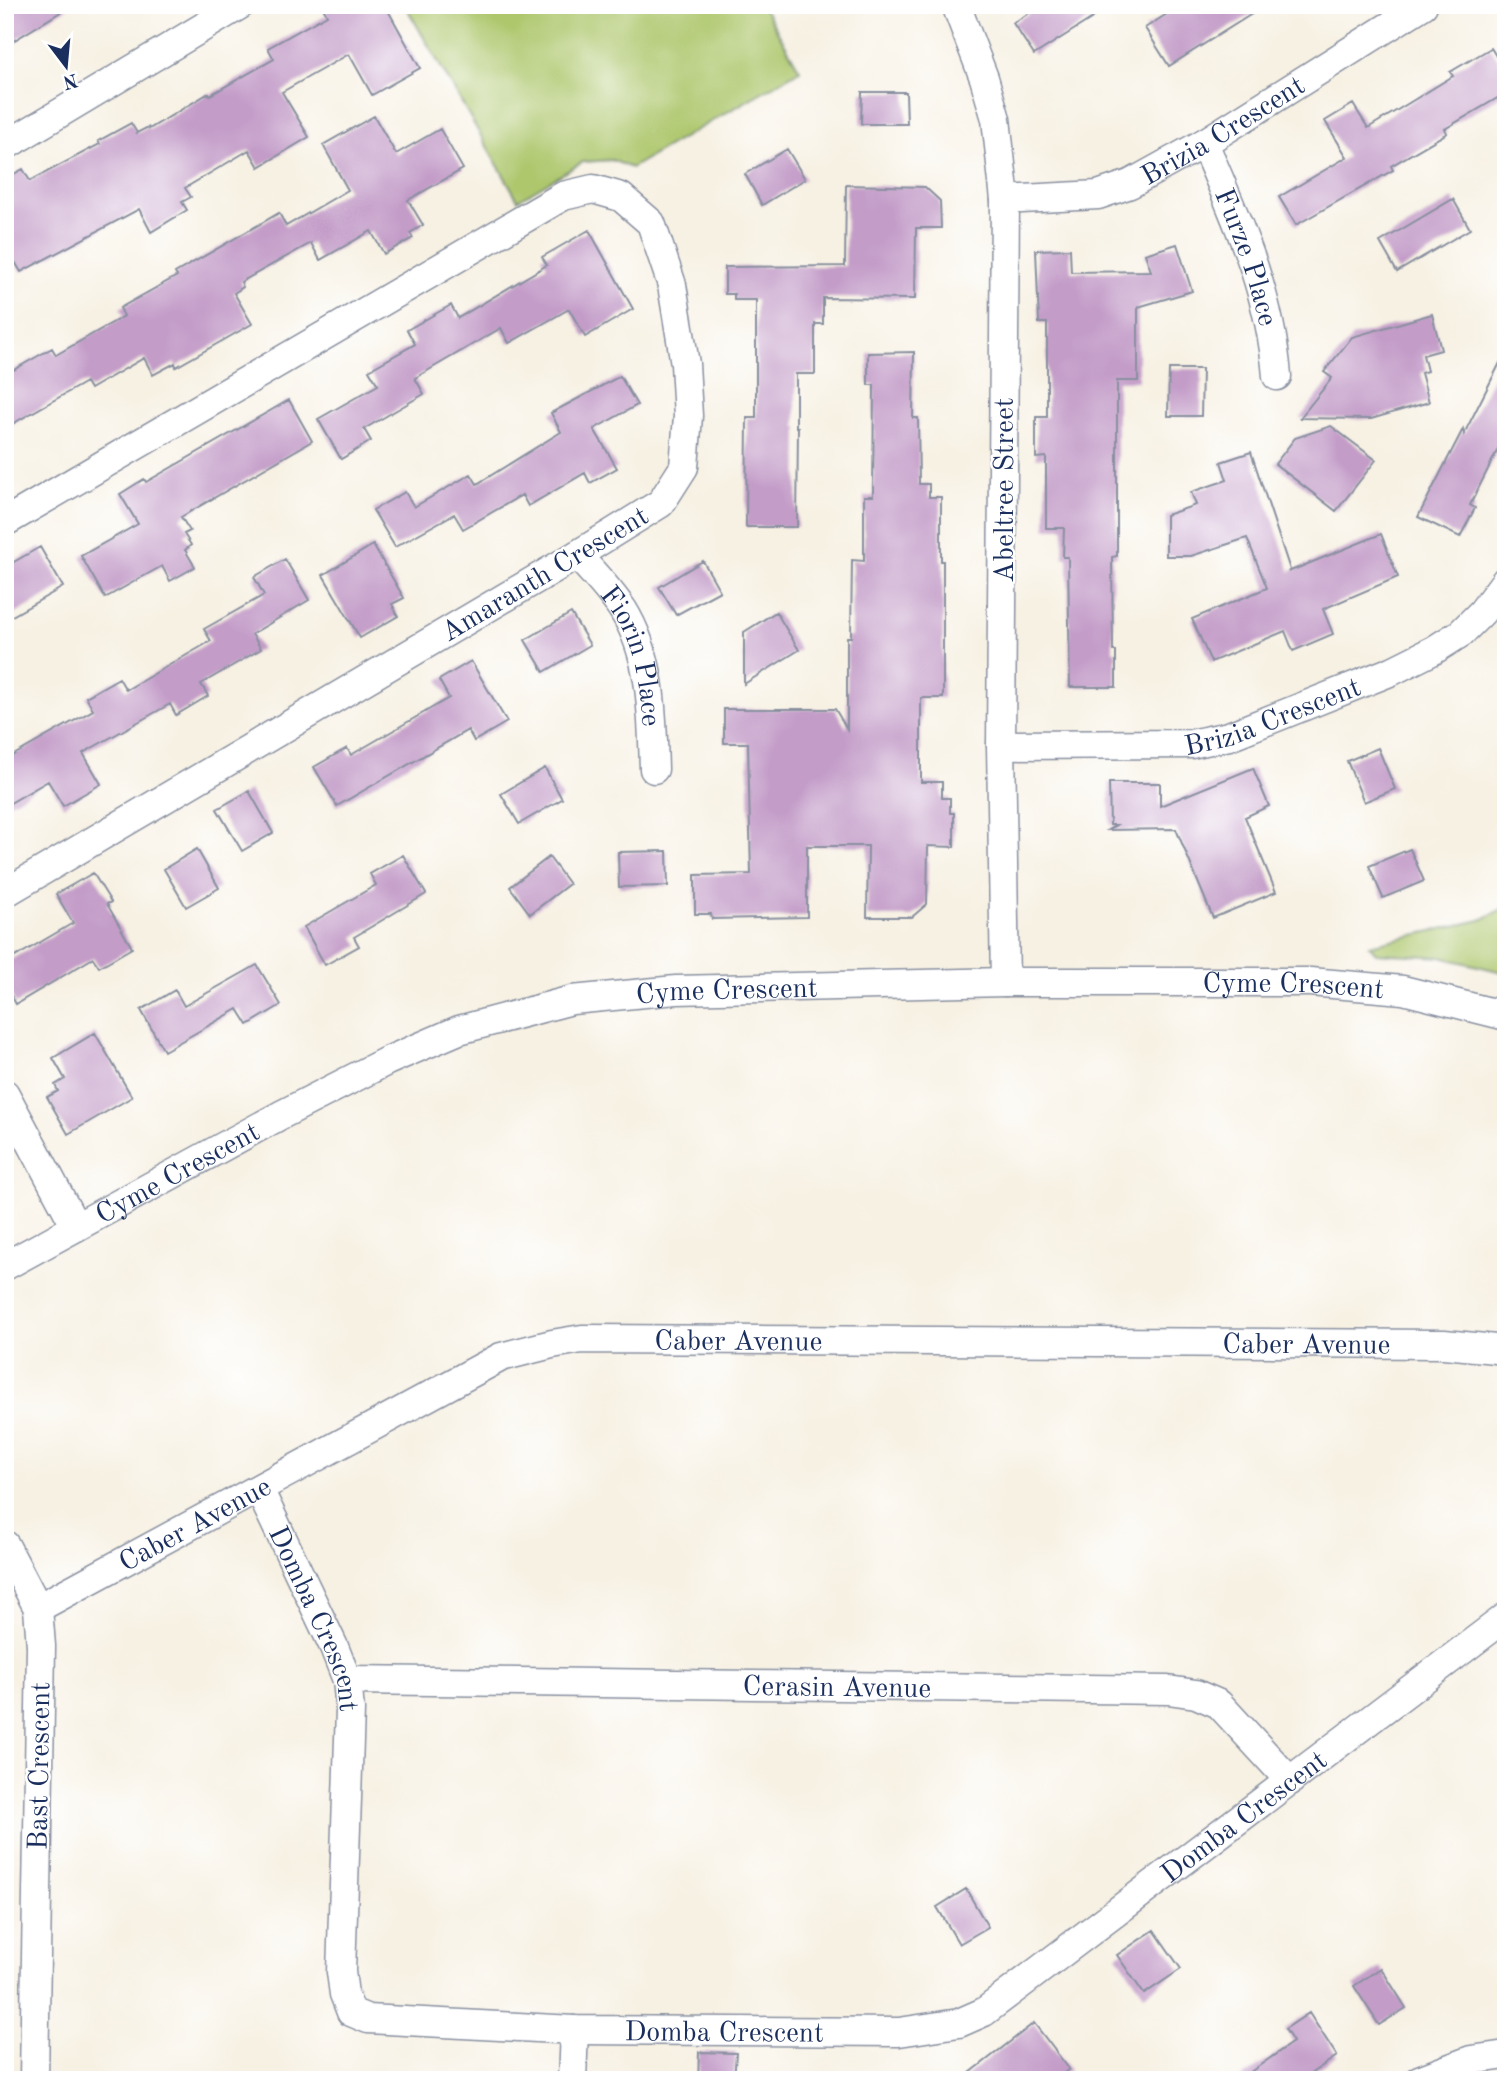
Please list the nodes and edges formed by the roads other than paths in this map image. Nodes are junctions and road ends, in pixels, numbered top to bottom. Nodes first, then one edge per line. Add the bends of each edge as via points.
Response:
1 (240, 5) edge
2 (956, 5) edge
3 (1423, 5) edge
4 (1204, 143) junction
5 (5, 146) edge
6 (1005, 200) junction
7 (1277, 376) dead end
8 (5, 522) edge
9 (578, 555) junction
10 (1506, 580) edge
11 (1002, 745) junction
12 (654, 769) dead end
13 (5, 893) edge
14 (1005, 982) junction
15 (1506, 1016) edge
16 (5, 1094) edge
17 (76, 1227) junction
18 (5, 1266) edge
19 (1506, 1350) edge
20 (260, 1489) junction
21 (5, 1545) edge
22 (38, 1608) junction
23 (1506, 1617) edge
24 (347, 1679) junction
25 (1290, 1781) junction
26 (574, 2030) junction
27 (1506, 2055) edge
28 (34, 2080) edge
29 (572, 2080) edge
30 (1419, 2080) edge

1 - 5 street
2 - 6 street, Abeltree Street via 996,119
3 - 4 street, Brizia Crescent
4 - 6 street, Brizia Crescent via 1130,184 1098,195
4 - 7 street, Furze Place via 1267,304
6 - 11 street, Abeltree Street
8 - 9 street, Amaranth Crescent via 554,201 593,189 621,197 650,223 673,285 688,416 684,467 661,503
9 - 12 street, Fiorin Place via 609,590 638,639 652,703
9 - 13 street, Amaranth Crescent
10 - 11 street, Brizia Crescent via 1482,612 1434,649 1392,671 1229,736 1191,744
11 - 14 street, Abeltree Street
14 - 15 street, Cyme Crescent via 1310,982 1403,990
14 - 17 street, Cyme Crescent via 676,990 572,1000 513,1014 459,1030 387,1062
16 - 17 street
17 - 18 street, Cyme Crescent
19 - 20 street, Caber Avenue via 1444,1343 582,1339 500,1357
20 - 22 street, Caber Avenue
20 - 24 street, Domba Crescent
21 - 22 street, Bast Crescent
22 - 28 street, Bast Crescent
23 - 25 street, Domba Crescent
24 - 25 street, Cerasin Avenue via 1168,1690 1196,1694 1219,1704
24 - 26 street, Domba Crescent via 350,1710 341,1972 352,2012 368,2020
25 - 26 street, Domba Crescent via 984,2012 959,2023 899,2032
26 - 29 street
27 - 30 street via 1471,2060

